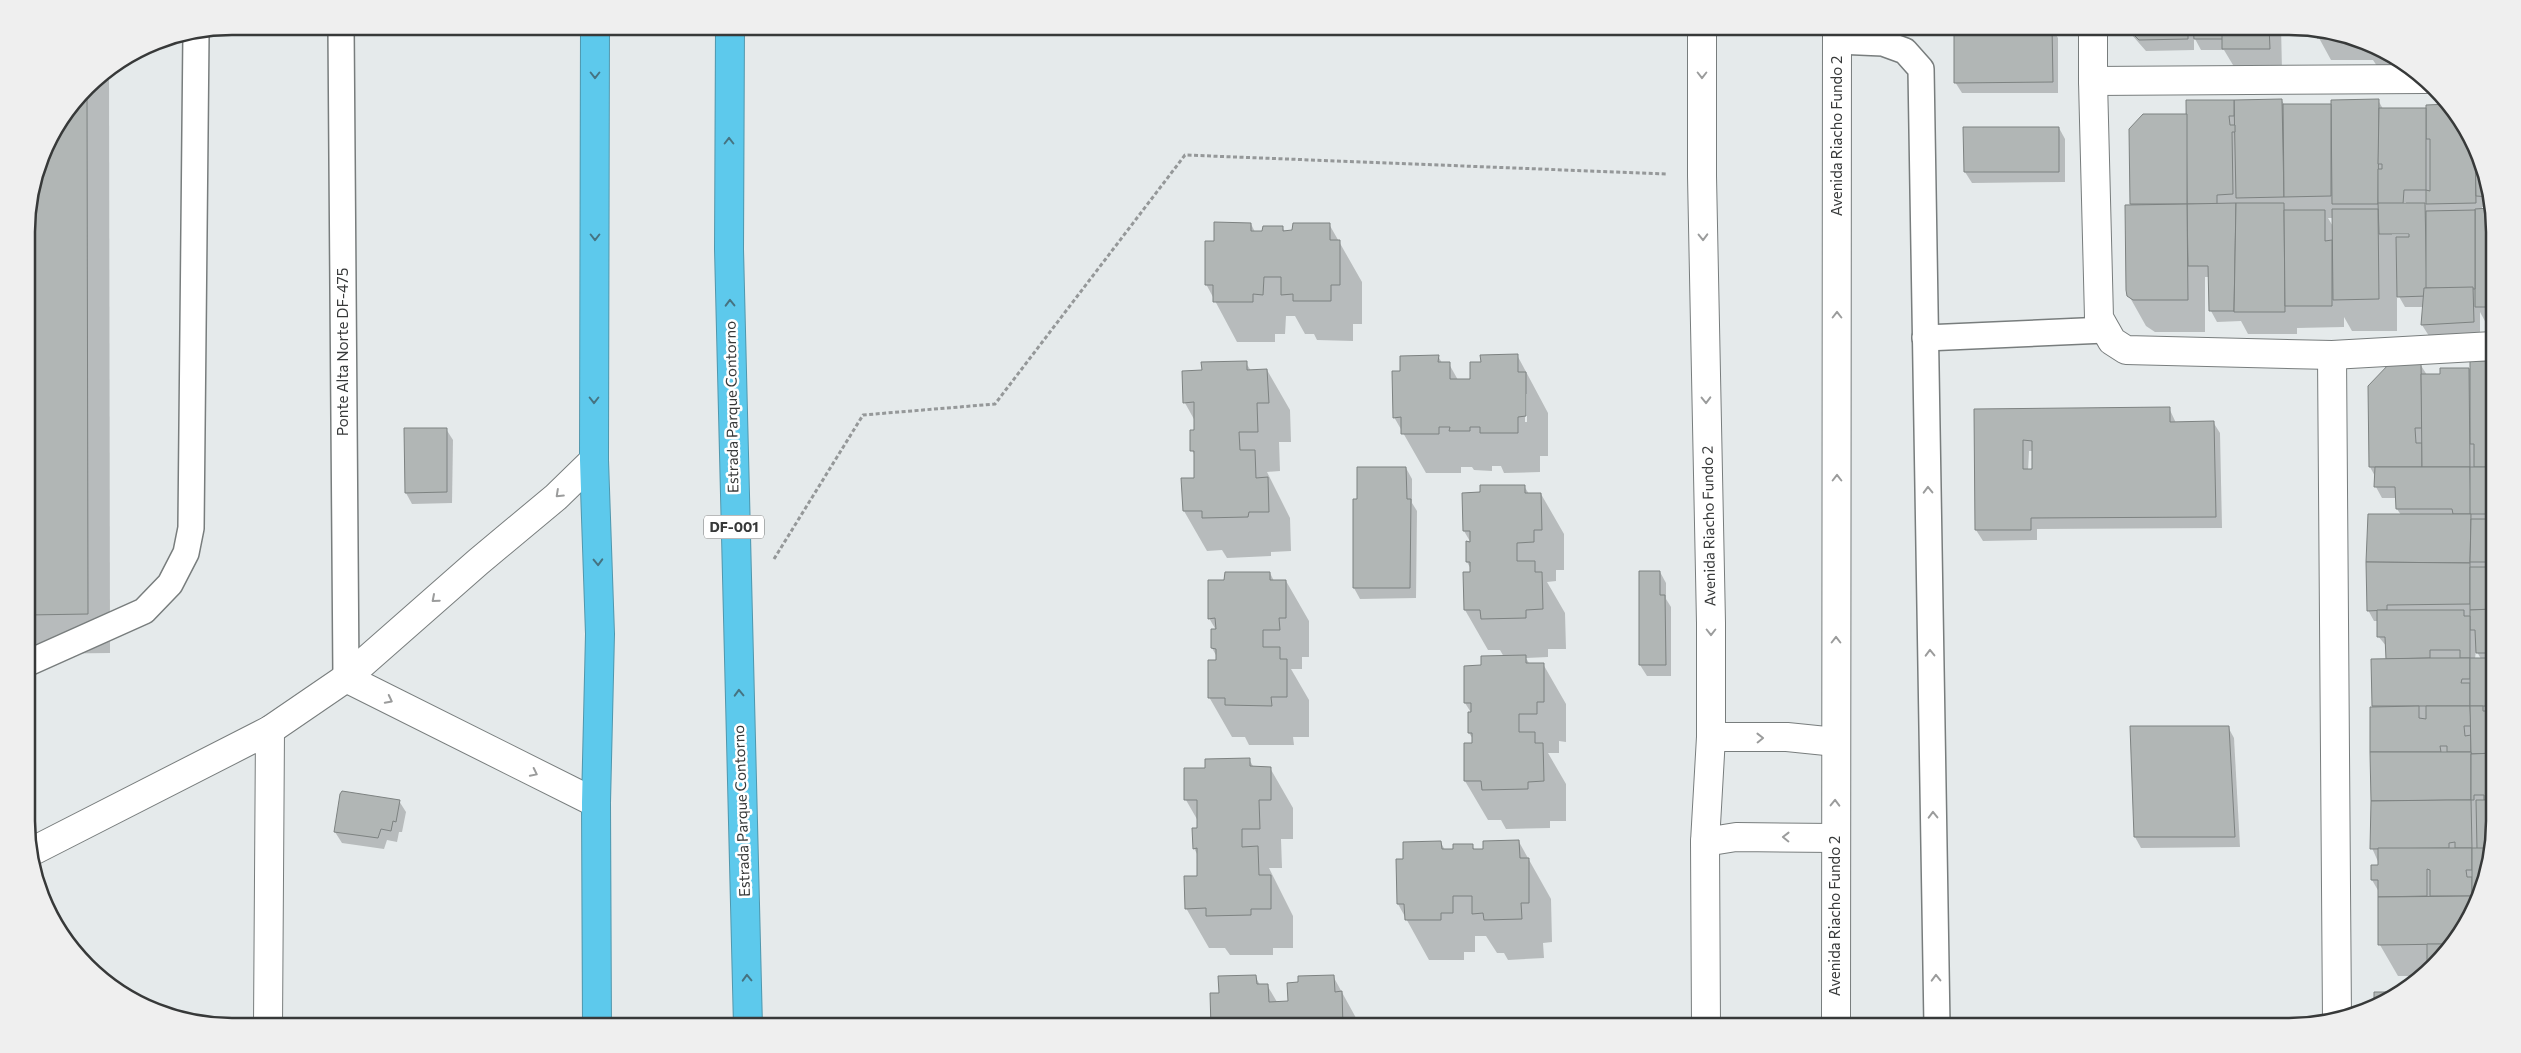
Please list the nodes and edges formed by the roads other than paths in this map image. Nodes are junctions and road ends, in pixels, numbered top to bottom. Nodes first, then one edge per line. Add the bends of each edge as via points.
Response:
1 (341, 35) edge
2 (595, 35) edge
3 (730, 35) edge
4 (1702, 35) edge
5 (1837, 35) edge
6 (1843, 35) edge
7 (2093, 35) edge
8 (196, 39) edge
9 (2413, 79) edge
10 (2092, 81) junction
11 (2105, 330) junction
12 (1925, 338) junction
13 (2486, 346) edge
14 (2332, 355) junction
15 (594, 460) junction
16 (35, 660) edge
17 (346, 678) junction
18 (270, 730) junction
19 (1711, 737) junction
20 (1836, 742) junction
21 (596, 803) junction
22 (1835, 838) junction
23 (1704, 842) junction
24 (37, 849) edge
25 (2337, 1012) edge
26 (268, 1018) edge
27 (597, 1018) edge
28 (748, 1018) edge
29 (1706, 1018) edge
30 (1836, 1018) edge
31 (1936, 1018) edge

1 - 17 lane, Ponte Alta Norte DF-475
2 -> 15 highway
28 -> 3 highway, Estrada Parque Contorno / DF-001 via 729,259
4 -> 19 street, Avenida Riacho Fundo 2
20 -> 5 street, Avenida Riacho Fundo 2
6 - 12 lane via 1883,42 1906,51 1921,70
7 - 10 street
8 - 16 lane via 191,528 186,553 170,584 144,611
9 - 10 street
10 - 11 street via 2099,318
11 - 12 lane
11 - 14 street via 2112,341 2126,350
31 -> 12 lane
13 - 14 street
14 - 25 street
15 -> 17 street via 556,497
15 -> 21 highway via 600,634
17 - 18 street
17 -> 21 street
18 - 24 street
18 - 26 street
19 -> 20 street via 1787,737
19 - 23 street, Avenida Riacho Fundo 2
22 -> 20 street, Avenida Riacho Fundo 2
21 - 27 highway
22 -> 23 street via 1736,837
22 - 30 street, Avenida Riacho Fundo 2
23 - 29 street, Avenida Riacho Fundo 2

